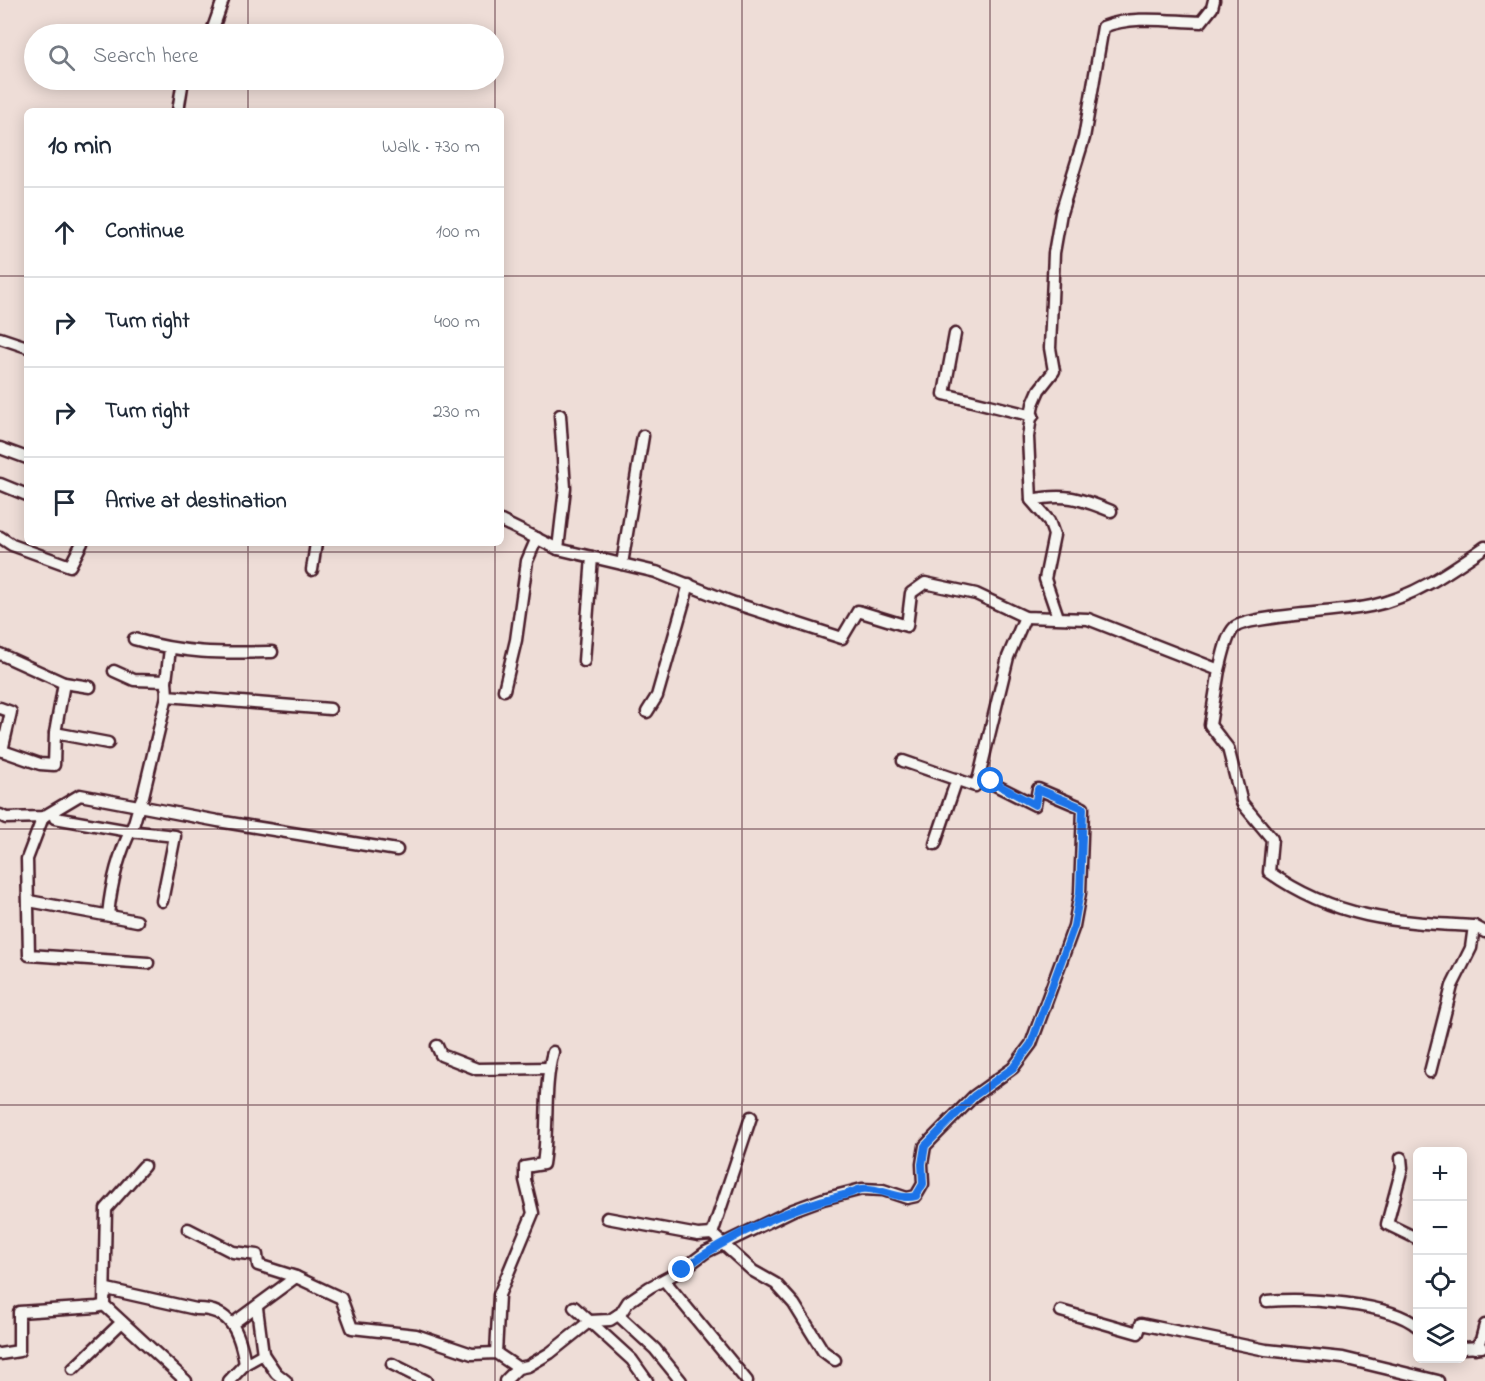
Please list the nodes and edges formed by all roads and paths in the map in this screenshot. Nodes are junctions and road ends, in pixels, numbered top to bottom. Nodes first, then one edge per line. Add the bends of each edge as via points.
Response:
1 (224, 0) edge
2 (1214, 0) edge
3 (215, 24) edge
4 (181, 90) edge
5 (178, 108) edge
6 (955, 334) dead end
7 (0, 338) edge
8 (24, 346) edge
9 (560, 415) dead end
10 (1033, 416) junction
11 (643, 436) dead end
12 (0, 448) edge
13 (24, 457) edge
14 (0, 484) edge
15 (24, 494) edge
16 (1032, 500) junction
17 (1111, 511) dead end
18 (504, 522) edge
19 (0, 537) edge
20 (537, 538) junction
21 (80, 546) edge
22 (315, 546) edge
23 (1485, 547) edge
24 (558, 549) junction
25 (592, 557) junction
26 (622, 564) junction
27 (312, 570) dead end
28 (689, 584) junction
29 (1025, 617) junction
30 (1059, 617) junction
31 (134, 639) dead end
32 (170, 650) junction
33 (272, 652) dead end
34 (0, 654) edge
35 (584, 661) dead end
36 (1219, 670) junction
37 (114, 671) dead end
38 (166, 681) junction
39 (64, 682) junction
40 (90, 687) dead end
41 (504, 690) dead end
42 (167, 696) junction
43 (0, 708) edge
44 (330, 709) dead end
45 (647, 712) dead end
46 (55, 733) junction
47 (108, 743) dead end
48 (1, 750) edge
49 (903, 761) dead end
50 (979, 777) junction
51 (957, 779) junction
52 (138, 805) junction
53 (0, 815) edge
54 (49, 815) junction
55 (129, 831) junction
56 (935, 844) dead end
57 (397, 850) dead end
58 (29, 901) junction
59 (162, 901) dead end
60 (108, 915) junction
61 (136, 921) dead end
62 (1474, 926) junction
63 (1485, 932) edge
64 (148, 963) dead end
65 (437, 1046) dead end
66 (553, 1052) dead end
67 (549, 1068) junction
68 (1430, 1072) dead end
69 (751, 1116) dead end
70 (1401, 1158) dead end
71 (144, 1166) dead end
72 (607, 1218) dead end
73 (188, 1229) dead end
74 (712, 1234) junction
75 (1413, 1237) edge
76 (721, 1244) junction
77 (296, 1277) junction
78 (664, 1280) junction
79 (106, 1293) junction
80 (1268, 1301) dead end
81 (104, 1305) junction
82 (574, 1307) dead end
83 (256, 1308) junction
84 (1061, 1311) dead end
85 (618, 1315) junction
86 (122, 1322) junction
87 (590, 1322) junction
88 (1413, 1323) edge
89 (232, 1324) junction
90 (1485, 1325) edge
91 (1480, 1347) edge
92 (496, 1353) junction
93 (0, 1354) edge
94 (263, 1354) junction
95 (835, 1360) dead end
96 (245, 1364) junction
97 (392, 1364) dead end
98 (518, 1368) junction
99 (73, 1369) dead end
100 (186, 1381) edge
101 (229, 1381) edge
102 (286, 1381) edge
103 (426, 1381) edge
104 (505, 1381) edge
105 (647, 1381) edge
106 (681, 1381) edge
107 (747, 1381) edge
108 (1438, 1381) edge

1 - 3 street
2 - 10 street via 1201,22 1139,19 1103,27 1084,138 1061,213 1054,254 1050,348 1054,371 1033,404
4 - 5 street
6 - 10 street via 944,394
7 - 8 street
9 - 24 street via 565,488
10 - 16 street via 1028,437
11 - 26 street
12 - 13 street
14 - 15 street
16 - 17 street via 1071,496
16 - 30 street via 1053,529 1045,579
18 - 20 street
19 - 21 street via 70,566
20 - 24 street
20 - 41 street via 527,561 516,640
22 - 27 street
23 - 36 street via 1408,596 1371,606 1240,625 1232,630
24 - 25 street
25 - 26 street
25 - 35 street
26 - 28 street
28 - 29 street via 842,638 858,611 907,626 911,593 925,583 975,594
28 - 45 street via 657,696
29 - 30 street
29 - 50 street via 1008,657
30 - 36 street via 1088,619
31 - 32 street
32 - 33 street
32 - 38 street
34 - 39 street
36 - 62 street via 1210,725 1228,748 1242,803 1272,839 1269,872 1323,902 1378,919
37 - 38 street via 134,680
38 - 42 street
39 - 40 street
39 - 46 street
42 - 44 street
42 - 52 street
43 - 48 street via 11,712
46 - 47 street
46 - 48 street via 54,765
49 - 51 street
50 - 51 street via 975,786
50 - 76 street via 1035,805 1038,789 1083,808 1080,892 1074,926 1031,1044 1013,1068 974,1096 925,1146 923,1184 916,1196 907,1198 883,1190 862,1189 793,1210
51 - 56 street
52 - 54 street via 80,795
52 - 55 street
52 - 57 street
53 - 54 street
54 - 55 street
54 - 58 street via 27,859
55 - 59 street via 175,836
55 - 60 street via 112,881
58 - 60 street
58 - 64 street via 29,955
60 - 61 street
62 - 63 street
62 - 68 street via 1471,948 1452,986
65 - 67 street via 441,1055 477,1069
66 - 67 street
67 - 92 street via 543,1164 525,1167 533,1213 499,1295
69 - 74 street
70 - 75 street via 1402,1168 1387,1224
71 - 79 street via 106,1209
72 - 74 street via 698,1235
73 - 77 street via 233,1252 256,1255 258,1266
74 - 76 street
76 - 78 street
76 - 95 street via 753,1271 776,1284 794,1304 823,1351
77 - 83 street
77 - 92 street via 341,1298 352,1329 416,1335 472,1354
78 - 85 street via 628,1302
78 - 107 street
79 - 81 street
79 - 89 street via 107,1289 210,1309
80 - 88 street via 1292,1299 1373,1308
81 - 86 street
81 - 93 street via 19,1312 19,1351
82 - 87 street
83 - 89 street
83 - 94 street
84 - 108 street via 1138,1333 1142,1324 1266,1350 1343,1358
85 - 87 street
85 - 106 street via 655,1349
86 - 99 street
86 - 100 street
87 - 98 street via 549,1353
87 - 105 street via 632,1360
89 - 96 street
90 - 91 street
92 - 98 street
94 - 96 street
94 - 102 street
96 - 101 street
97 - 103 street
98 - 104 street

